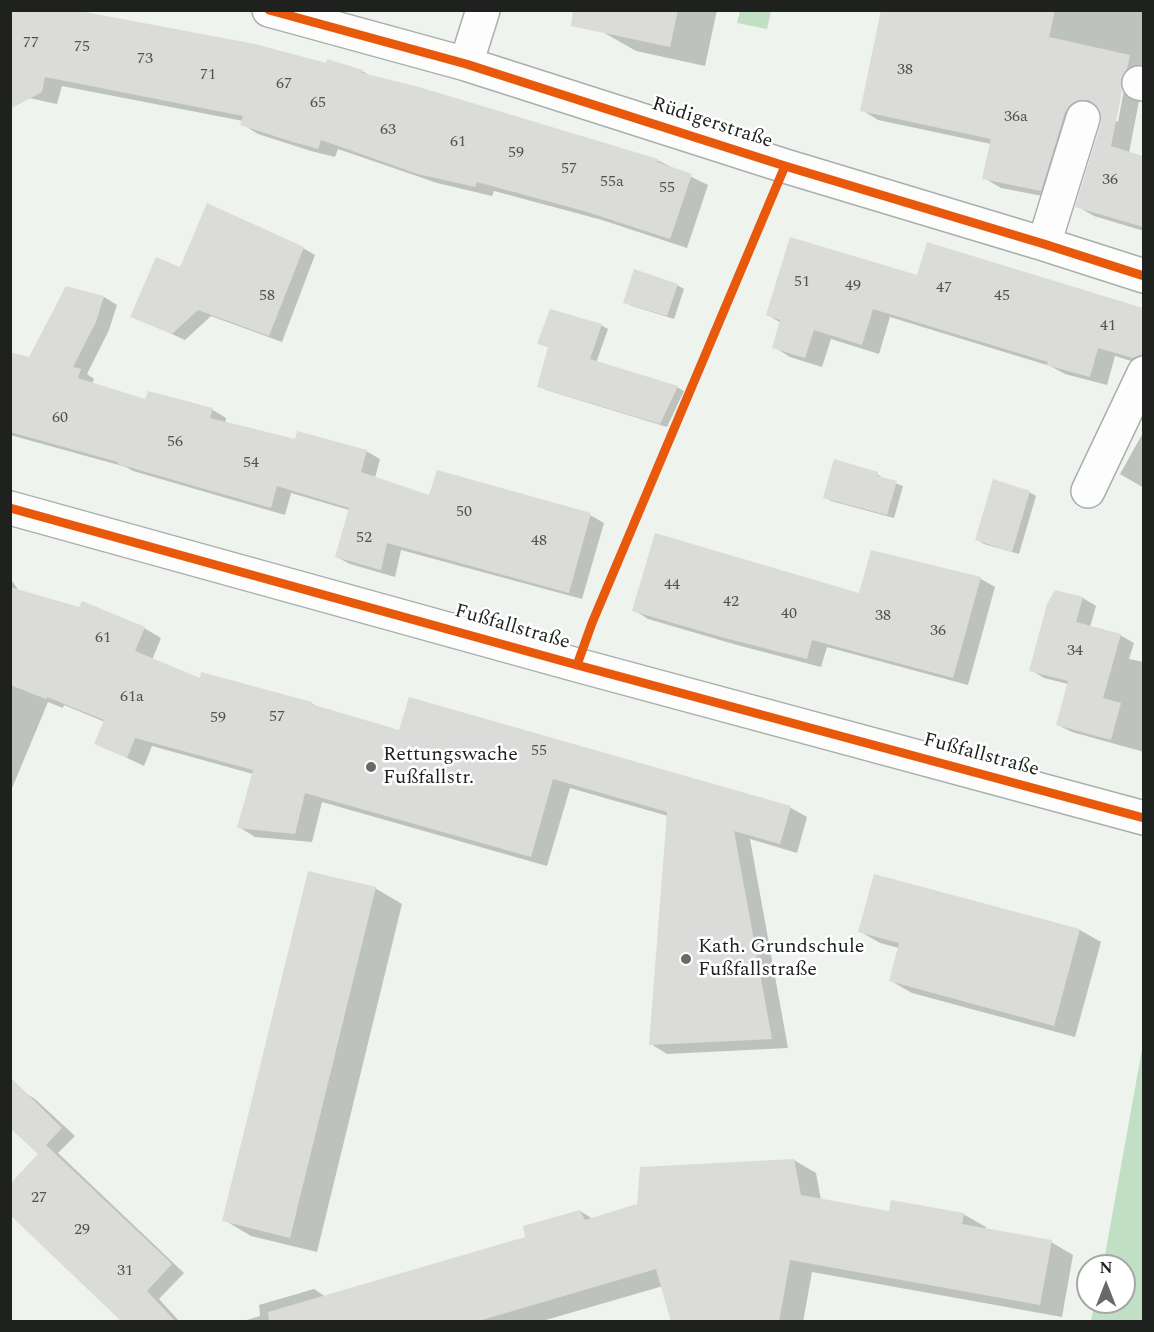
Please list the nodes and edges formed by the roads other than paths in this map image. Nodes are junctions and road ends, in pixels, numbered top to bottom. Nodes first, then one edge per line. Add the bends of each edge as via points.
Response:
1 (269, 10) edge
2 (483, 10) edge
3 (466, 64) junction
4 (1083, 118) dead end
5 (1044, 244) junction
6 (1143, 276) edge
7 (1143, 373) edge
8 (1088, 491) dead end
9 (10, 508) edge
10 (1143, 818) edge

1 - 3 street, Rüdigerstraße
2 - 3 street
3 - 5 street, Rüdigerstraße
4 - 5 street
5 - 6 street, Rüdigerstraße
7 - 8 street
9 - 10 street, Fußfallstraße

